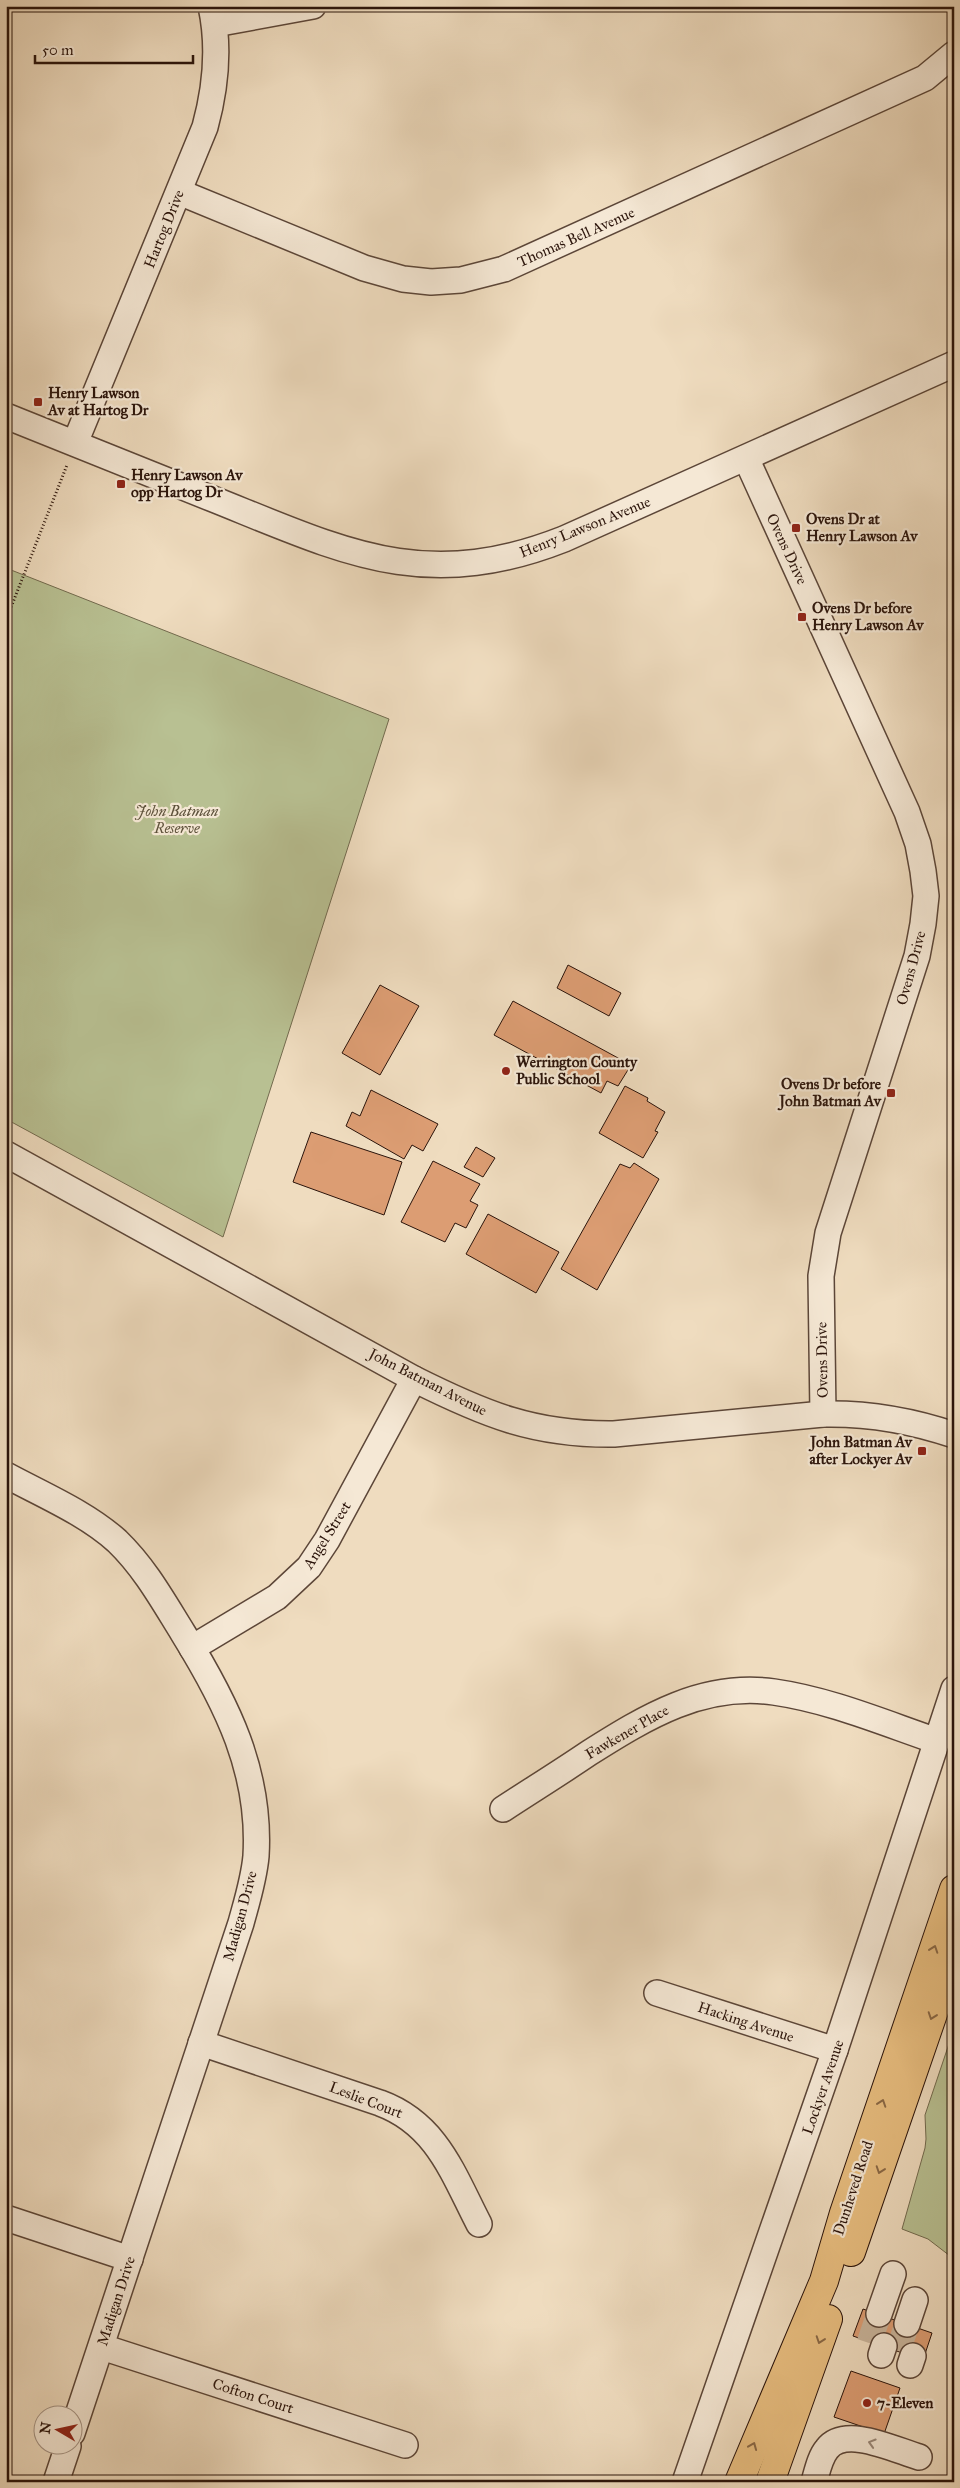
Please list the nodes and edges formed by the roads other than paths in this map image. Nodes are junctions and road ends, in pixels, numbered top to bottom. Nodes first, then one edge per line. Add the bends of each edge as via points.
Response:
1 (313, 6) edge
2 (213, 15) edge
3 (954, 54) edge
4 (179, 192) junction
5 (954, 364) edge
6 (6, 416) edge
7 (75, 444) junction
8 (746, 458) junction
9 (6, 1154) edge
10 (414, 1379) junction
11 (823, 1414) junction
12 (954, 1435) edge
13 (6, 1476) edge
14 (192, 1648) junction
15 (954, 1689) edge
16 (937, 1741) junction
17 (503, 1809) dead end
18 (954, 1889) edge
19 (954, 1953) edge
20 (657, 1993) dead end
21 (201, 2043) junction
22 (835, 2050) junction
23 (6, 2218) edge
24 (479, 2224) dead end
25 (130, 2259) junction
26 (102, 2347) junction
27 (81, 2406) edge
28 (405, 2445) dead end
29 (65, 2456) edge
30 (919, 2458) dead end
31 (56, 2482) edge
32 (685, 2482) edge
33 (739, 2482) edge
34 (770, 2482) edge
35 (814, 2482) edge

1 - 2 street
2 - 4 street, Hartog Drive via 217,63 211,106
3 - 4 street, Thomas Bell Avenue via 925,78 504,270 475,278 424,281 376,272
4 - 7 street, Hartog Drive
5 - 8 street, Henry Lawson Avenue
6 - 7 street, Henry Lawson Avenue
7 - 8 street, Henry Lawson Avenue via 337,548 397,562 436,565 490,561 536,550
8 - 11 street, Ovens Drive via 907,812 918,844 926,896 917,956 828,1232 822,1261
9 - 10 street, John Batman Avenue
10 - 11 street, John Batman Avenue via 472,1408 507,1420 544,1430 579,1433 614,1434
10 - 14 street, Angel Street via 327,1540 309,1567 277,1597
11 - 12 street, John Batman Avenue via 857,1413 897,1418
13 - 14 street, Madigan Drive via 80,1516 116,1540 150,1578
14 - 21 street, Madigan Drive via 230,1718 244,1753 253,1788 256,1823 256,1858 250,1890
15 - 16 street, Lockyer Avenue
16 - 17 street, Fawkener Place via 792,1696 752,1690 717,1692 677,1703 639,1721
16 - 22 street, Lockyer Avenue
33 -> 18 main road, Dunheved Road via 824,2281
19 -> 34 main road, Dunheved Road
20 - 22 street, Hacking Avenue
21 - 24 street, Leslie Court via 405,2114 438,2145
21 - 25 street, Madigan Drive
22 - 32 street, Lockyer Avenue
23 - 25 street
25 - 26 street, Madigan Drive
26 - 27 street, Madigan Drive
26 - 28 street, Cofton Court
29 - 31 street
30 -> 35 street via 854,2438 842,2438 824,2453

